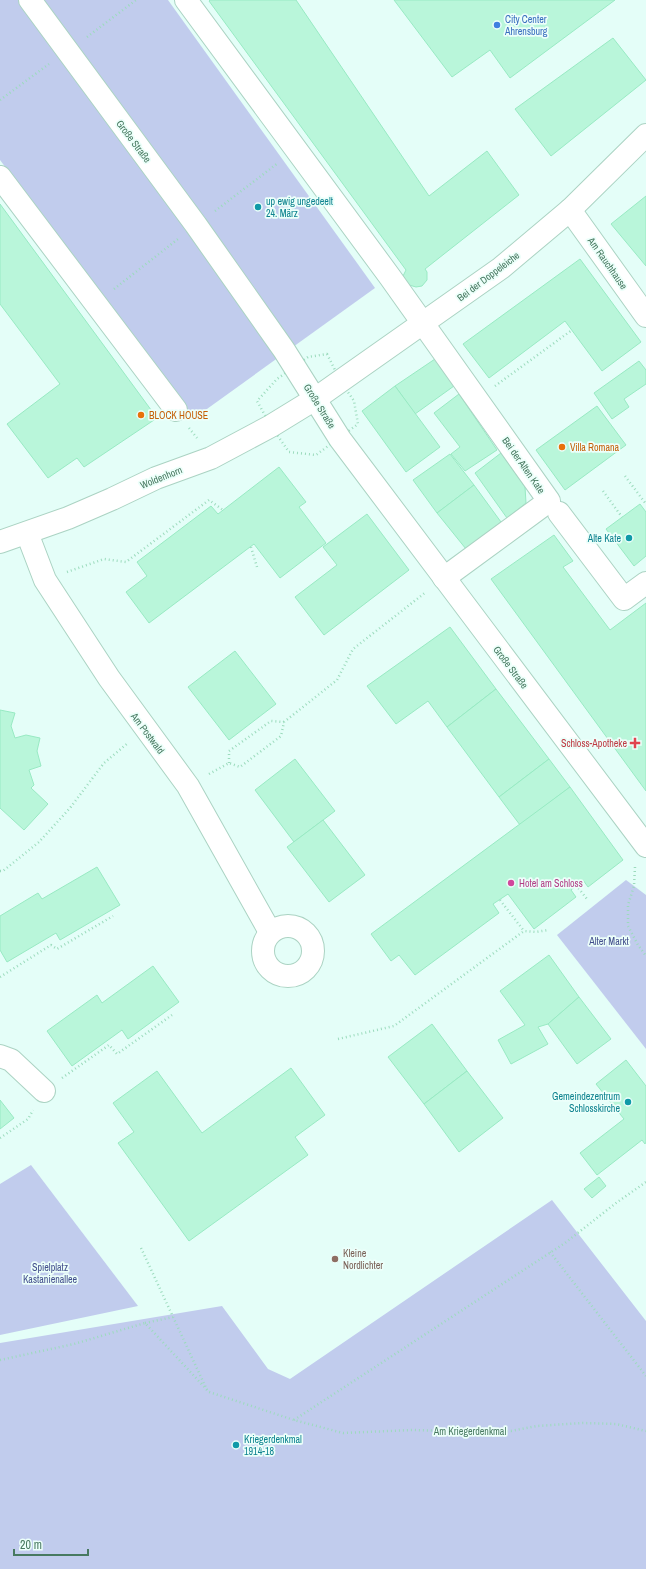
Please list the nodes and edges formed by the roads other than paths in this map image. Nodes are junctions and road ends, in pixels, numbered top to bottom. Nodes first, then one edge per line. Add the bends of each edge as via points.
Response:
1 (30, 0) edge
2 (186, 0) edge
3 (646, 135) edge
4 (0, 177) edge
5 (570, 210) junction
6 (646, 316) edge
7 (423, 324) junction
8 (315, 399) junction
9 (176, 410) road end
10 (559, 513) dead end
11 (27, 533) junction
12 (0, 542) edge
13 (444, 578) junction
14 (646, 583) edge
15 (646, 846) edge
16 (270, 932) dead end
17 (0, 1056) edge
18 (44, 1090) road end

1 - 8 street, Große Straße via 196,225 284,350
2 - 7 street
3 - 5 street, Bei der Doppeleiche
4 - 9 street
5 - 6 street, Am Rauchhause
5 - 7 street, Bei der Doppeleiche via 501,268
7 - 8 street, Bei der Doppeleiche
7 - 13 street, Bei der Alten Kate via 548,501
8 - 11 street, Woldenhorn via 211,458 156,478 106,502
8 - 13 street, Große Straße via 340,439
10 - 14 street via 624,599
11 - 12 street, Woldenhorn
11 - 16 street, Am Postwald via 45,580 109,678 188,786
13 - 15 street, Große Straße
17 - 18 street via 11,1060

